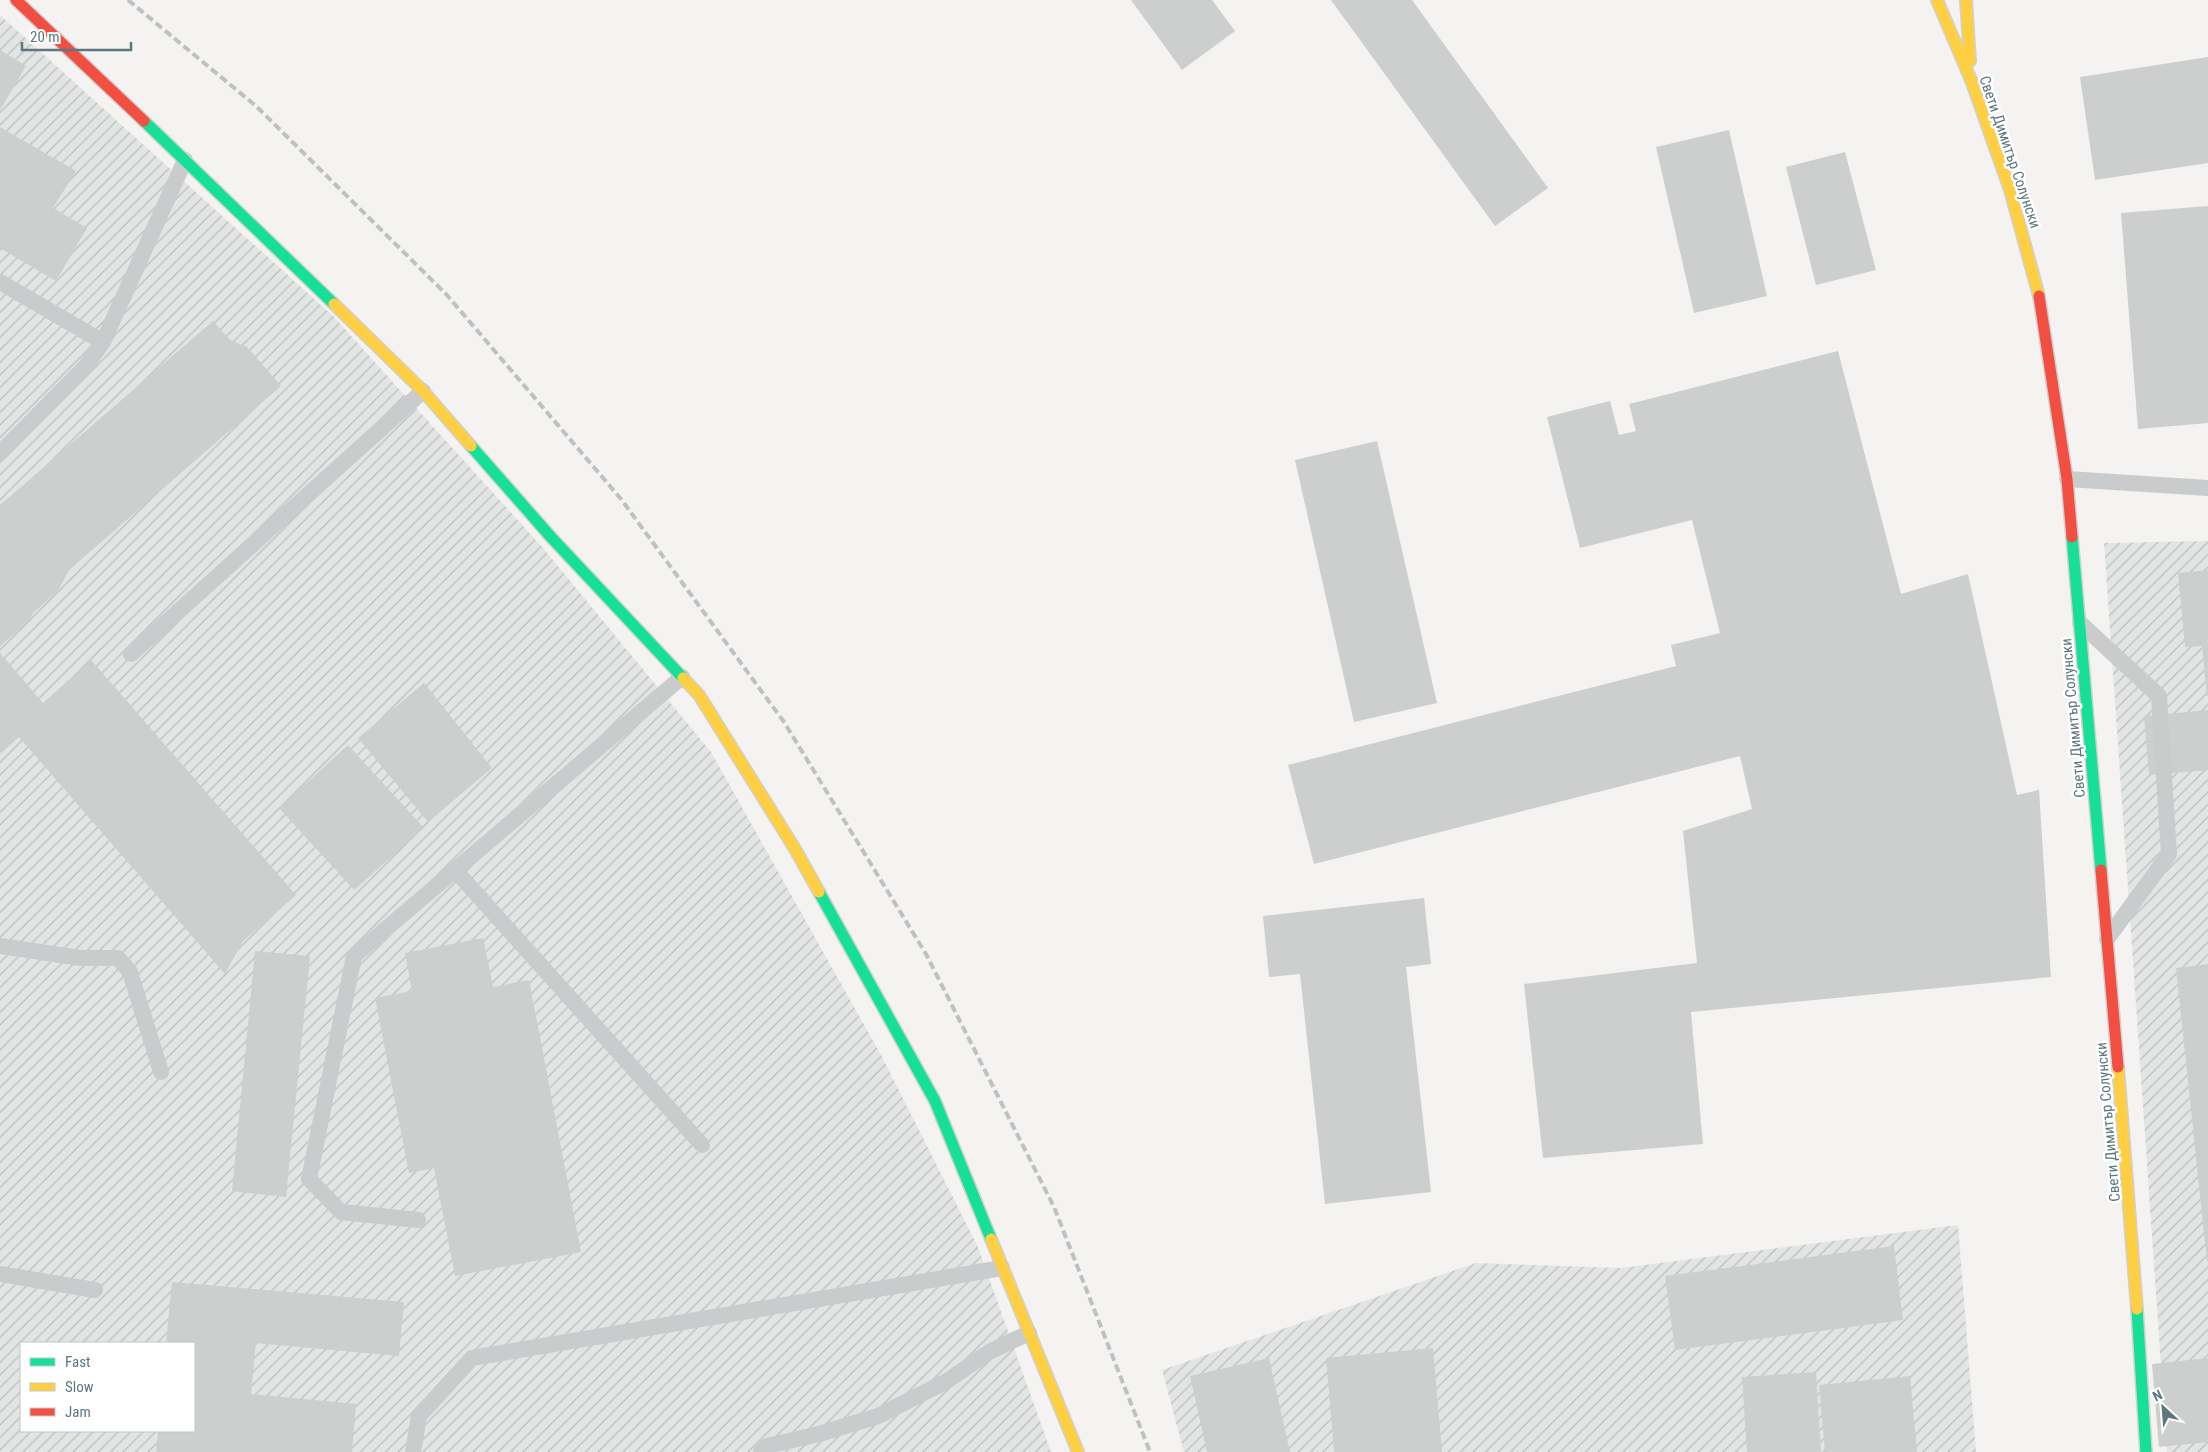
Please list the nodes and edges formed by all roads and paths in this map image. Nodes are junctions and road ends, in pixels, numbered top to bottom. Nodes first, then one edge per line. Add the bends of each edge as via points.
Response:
1 (16, 0) edge
2 (1937, 0) edge
3 (1966, 0) edge
4 (1971, 80) junction
5 (185, 160) junction
6 (0, 282) edge
7 (103, 342) junction
8 (423, 391) junction
9 (0, 453) edge
10 (2067, 479) junction
11 (2208, 488) edge
12 (2080, 622) junction
13 (131, 654) dead end
14 (682, 677) junction
15 (454, 870) junction
16 (2107, 939) junction
17 (0, 946) edge
18 (161, 1072) dead end
19 (702, 1145) dead end
20 (418, 1220) dead end
21 (1002, 1268) junction
22 (0, 1274) edge
23 (95, 1290) dead end
24 (1029, 1333) junction
25 (413, 1452) edge
26 (761, 1452) edge
27 (1078, 1452) edge
28 (2146, 1452) edge

1 - 5 street
2 - 4 street, Свети Димитър Солунски
3 - 4 street
4 - 10 street, Свети Димитър Солунски via 2010,190 2038,292
5 - 7 lane
5 - 8 street
6 - 7 lane
7 - 9 lane via 85,367
8 - 13 lane
8 - 14 street via 550,536
10 - 11 lane
10 - 12 street, Свети Димитър Солунски
12 - 16 street, Свети Димитър Солунски
12 - 16 lane via 2159,696 2169,854
14 - 15 lane
14 - 21 street via 699,695 795,849 935,1101
15 - 19 lane
15 - 20 lane via 354,956 309,1179 341,1212
16 - 28 street, Свети Димитър Солунски via 2132,1224
17 - 18 lane via 80,958 118,958 130,972
21 - 24 street
21 - 25 lane via 472,1358 419,1416
22 - 23 lane
24 - 26 lane via 989,1352 947,1381 878,1416 767,1446
24 - 27 street

